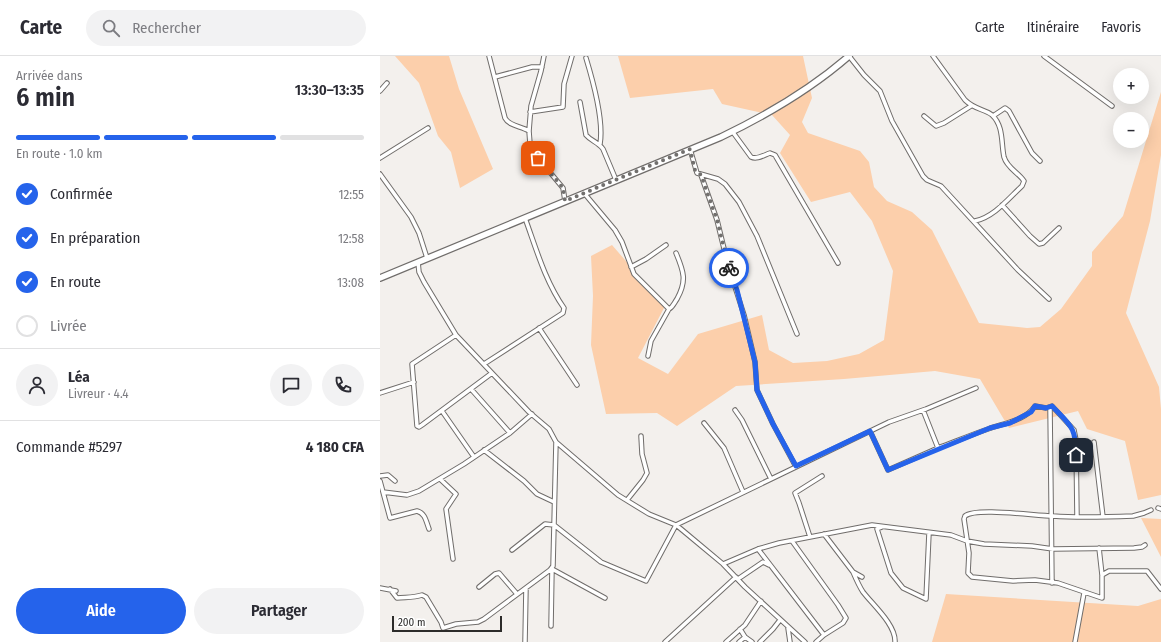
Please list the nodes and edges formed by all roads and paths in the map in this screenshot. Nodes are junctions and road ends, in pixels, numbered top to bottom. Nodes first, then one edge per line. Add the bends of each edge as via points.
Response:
1 (489, 56) edge
2 (544, 56) edge
3 (572, 56) edge
4 (849, 56) edge
5 (933, 56) edge
6 (1044, 56) edge
7 (586, 58) dead end
8 (542, 67) junction
9 (494, 77) junction
10 (387, 84) dead end
11 (380, 91) edge
12 (580, 102) dead end
13 (971, 106) junction
14 (1112, 106) dead end
15 (530, 112) junction
16 (924, 116) dead end
17 (993, 116) junction
18 (428, 128) dead end
19 (529, 131) junction
20 (732, 131) junction
21 (600, 144) junction
22 (690, 149) junction
23 (380, 158) edge
24 (1040, 161) dead end
25 (380, 174) edge
26 (701, 175) junction
27 (616, 180) junction
28 (584, 193) junction
29 (565, 201) junction
30 (1002, 205) junction
31 (525, 218) junction
32 (975, 221) junction
33 (1059, 228) dead end
34 (666, 245) dead end
35 (676, 253) dead end
36 (426, 258) junction
37 (418, 262) junction
38 (838, 263) dead end
39 (631, 267) junction
40 (380, 278) edge
41 (1049, 299) dead end
42 (669, 309) junction
43 (539, 328) junction
44 (797, 334) dead end
45 (456, 335) junction
46 (648, 356) dead end
47 (484, 364) junction
48 (492, 372) junction
49 (414, 382) junction
50 (577, 385) dead end
51 (976, 388) dead end
52 (471, 389) junction
53 (380, 393) edge
54 (1050, 407) junction
55 (735, 410) dead end
56 (923, 410) junction
57 (442, 411) junction
58 (532, 414) junction
59 (704, 423) dead end
60 (870, 431) junction
61 (510, 433) junction
62 (641, 436) dead end
63 (556, 442) junction
64 (1094, 442) dead end
65 (938, 448) junction
66 (484, 450) junction
67 (474, 457) junction
68 (796, 466) junction
69 (380, 476) edge
70 (822, 476) dead end
71 (440, 479) junction
72 (771, 479) junction
73 (380, 481) edge
74 (395, 481) dead end
75 (383, 492) junction
76 (743, 492) junction
77 (627, 500) junction
78 (554, 502) junction
79 (1151, 510) dead end
80 (1052, 516) junction
81 (1077, 517) junction
82 (1103, 517) junction
83 (554, 525) junction
84 (676, 525) junction
85 (883, 526) junction
86 (429, 529) dead end
87 (929, 533) junction
88 (824, 534) junction
89 (810, 537) junction
90 (792, 541) junction
91 (968, 541) junction
92 (1145, 545) dead end
93 (1099, 548) junction
94 (758, 549) junction
95 (1052, 549) junction
96 (512, 550) dead end
97 (453, 559) dead end
98 (723, 564) junction
99 (770, 565) junction
100 (552, 568) junction
101 (852, 572) junction
102 (1102, 575) junction
103 (862, 577) dead end
104 (737, 578) junction
105 (1052, 583) junction
106 (479, 587) dead end
107 (380, 588) edge
108 (526, 588) junction
109 (390, 589) junction
110 (1161, 589) edge
111 (396, 591) dead end
112 (1084, 593) junction
113 (517, 594) junction
114 (605, 598) dead end
115 (761, 601) junction
116 (780, 620) junction
117 (551, 626) dead end
118 (788, 628) junction
119 (740, 629) junction
120 (824, 634) junction
121 (745, 637) junction
122 (525, 642) edge
123 (665, 642) edge
124 (726, 642) edge
125 (740, 642) edge
126 (752, 642) edge
127 (760, 642) edge
128 (790, 642) edge
129 (805, 642) edge
130 (816, 642) edge
131 (895, 642) edge
132 (1075, 642) edge

1 - 9 street
2 - 8 street
3 - 15 street via 564,84 563,107
4 - 20 main road via 796,96
4 - 32 street via 880,91 892,121 923,176 939,184
5 - 13 street
6 - 14 street
7 - 21 street via 594,86
8 - 9 street via 532,67
8 - 15 street
9 - 19 street via 507,122
10 - 11 street
12 - 21 street via 586,135
13 - 16 street via 936,126
13 - 17 street
15 - 19 street
17 - 24 street via 1005,108 1009,111 1032,153
17 - 30 street via 1000,130 1005,159 1024,181
18 - 23 street
19 - 29 street via 533,151 563,188
20 - 22 main road
20 - 38 street via 750,157 758,158 770,153 775,155
21 - 27 street
22 - 26 street via 695,170
22 - 27 main road
25 - 36 street via 411,217 419,233
26 - 44 street via 718,179 739,202 757,236
26 - 68 street via 717,220 744,315 755,362 757,390
27 - 28 main road
28 - 29 main road
28 - 39 street via 615,230
29 - 31 main road
30 - 32 street via 989,216
30 - 33 street via 1039,244 1043,244
31 - 36 main road
31 - 43 street via 553,290 564,308 563,313
32 - 41 street via 1018,270
34 - 39 street
35 - 42 street via 684,278 683,288
36 - 37 main road
37 - 40 main road
37 - 45 street via 424,282
39 - 42 street via 634,274
42 - 46 street via 651,341
43 - 47 street
43 - 50 street
45 - 47 street
45 - 49 street via 412,364
47 - 48 street
48 - 52 street
48 - 58 street
49 - 53 street
49 - 57 street via 417,426
51 - 56 street
52 - 57 street
52 - 61 street
54 - 65 street via 1035,406 1031,412 1010,423
54 - 80 street
54 - 81 street via 1052,406 1074,430
55 - 72 street
56 - 60 street
56 - 65 street
57 - 67 street
58 - 61 street
58 - 63 street via 549,429
59 - 76 street via 724,448
60 - 65 street via 888,470
60 - 68 street
61 - 66 street
62 - 77 street via 647,473
63 - 77 street
63 - 78 street
64 - 82 street
66 - 67 street
66 - 78 street via 537,494
67 - 71 street
68 - 72 street
69 - 74 street via 388,475
70 - 89 street via 795,493
71 - 75 street via 412,494
71 - 97 street via 456,494 446,509
72 - 76 street
73 - 75 street
75 - 86 street via 390,518 421,512
76 - 84 street
77 - 84 street via 649,514
78 - 83 street
79 - 82 street via 1138,516
80 - 81 street
80 - 91 street via 1002,512 967,514 964,519
80 - 95 street
81 - 82 street
83 - 84 street via 601,562 646,581
83 - 96 street via 545,524
83 - 100 street
84 - 98 street
85 - 87 street
85 - 87 street via 876,529 891,574 903,588 926,599
85 - 88 street via 872,525
87 - 91 street via 951,535
88 - 89 street
88 - 101 street
89 - 90 street
90 - 94 street
90 - 120 street via 846,618 843,623
91 - 95 street
91 - 105 street via 968,573 972,577
92 - 93 street
93 - 95 street
93 - 102 street
94 - 98 street
94 - 99 street
95 - 105 street
98 - 104 street
99 - 104 street via 763,562
99 - 120 street
100 - 108 street
100 - 114 street
100 - 117 street
101 - 103 street
101 - 131 street via 863,591 890,625
102 - 110 street via 1109,571 1147,571
102 - 112 street via 1102,598
104 - 115 street
104 - 123 street
105 - 112 street
106 - 113 street via 499,573
107 - 109 street
108 - 113 street
108 - 122 street
109 - 111 street
109 - 113 street via 396,598 422,595 426,597 443,628 478,622
112 - 132 street
115 - 116 street
115 - 119 street
116 - 118 street
116 - 127 street
118 - 128 street
118 - 129 street
119 - 121 street
119 - 124 street
120 - 130 street
121 - 125 street
121 - 126 street

